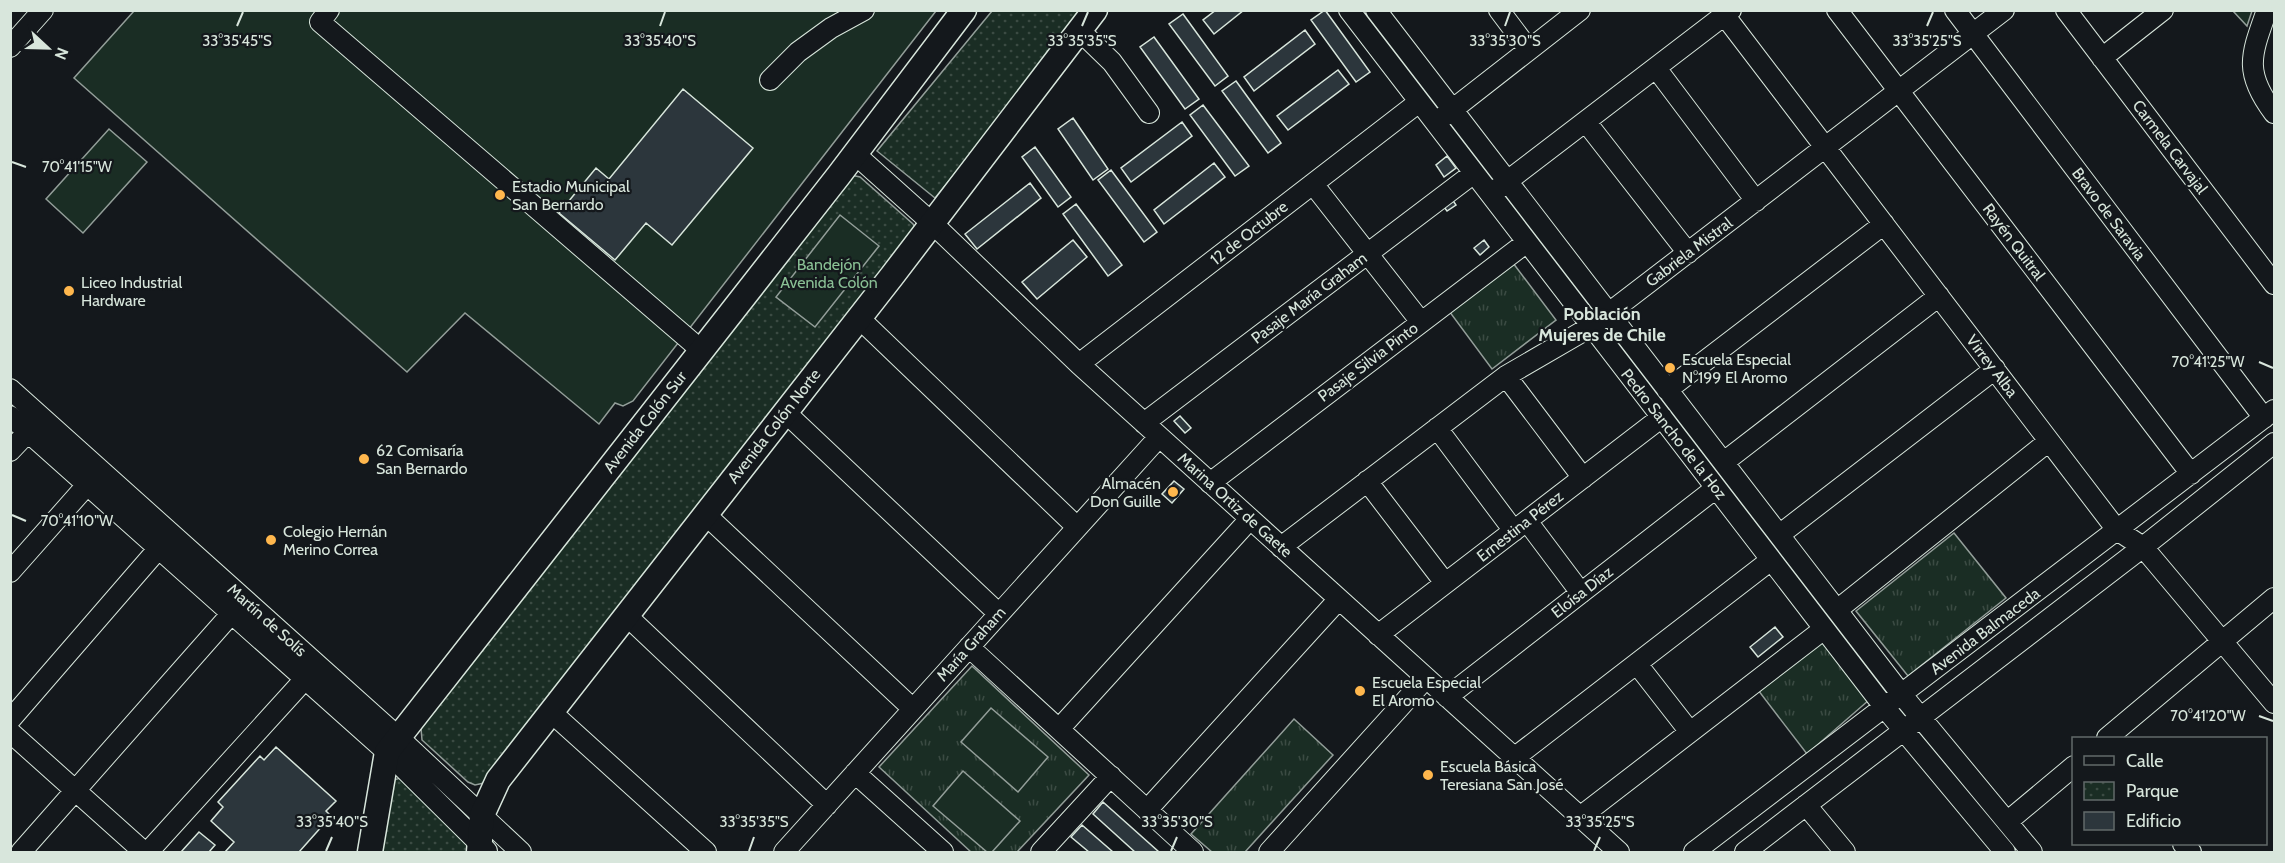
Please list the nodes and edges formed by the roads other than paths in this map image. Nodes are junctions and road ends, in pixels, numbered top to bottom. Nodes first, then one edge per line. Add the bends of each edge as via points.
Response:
1 (43, 10) edge
2 (329, 10) edge
3 (864, 10) edge
4 (964, 10) edge
5 (1095, 10) edge
6 (1349, 10) edge
7 (1376, 10) edge
8 (1499, 10) edge
9 (1580, 10) edge
10 (1837, 10) edge
11 (1955, 10) edge
12 (2004, 10) edge
13 (2066, 10) edge
14 (2163, 10) edge
15 (2267, 10) edge
16 (1728, 13) edge
17 (1079, 30) junction
18 (1973, 34) junction
19 (10, 47) edge
20 (1529, 50) junction
21 (2102, 58) junction
22 (1656, 68) junction
23 (770, 80) dead end
24 (1899, 91) junction
25 (1419, 102) junction
26 (1452, 110) junction
27 (1149, 113) dead end
28 (2274, 113) edge
29 (1586, 122) junction
30 (1436, 123) junction
31 (1825, 148) junction
32 (855, 154) junction
33 (1474, 172) junction
34 (1507, 181) junction
35 (1313, 184) junction
36 (1490, 194) junction
37 (1756, 201) junction
38 (932, 223) junction
39 (1884, 224) junction
40 (1527, 242) junction
41 (1688, 253) junction
42 (1367, 254) junction
43 (2274, 284) edge
44 (1939, 296) junction
45 (1609, 313) junction
46 (859, 318) junction
47 (1421, 322) junction
48 (1592, 326) junction
49 (701, 350) junction
50 (1079, 364) junction
51 (1995, 369) junction
52 (1506, 376) junction
53 (10, 389) edge
54 (1667, 390) junction
55 (785, 412) junction
56 (2269, 414) edge
57 (10, 416) edge
58 (1662, 417) junction
59 (1144, 423) junction
60 (1437, 428) junction
61 (28, 432) junction
62 (1159, 436) junction
63 (2049, 441) junction
64 (2274, 443) edge
65 (10, 452) edge
66 (1724, 462) junction
67 (2191, 474) junction
68 (1583, 478) junction
69 (1368, 481) junction
70 (1210, 483) junction
71 (87, 485) junction
72 (1716, 488) junction
73 (706, 515) junction
74 (1250, 519) junction
75 (1520, 526) junction
76 (1077, 527) junction
77 (2117, 530) junction
78 (1779, 535) junction
79 (1281, 547) junction
80 (2144, 547) junction
81 (159, 548) junction
82 (1771, 560) junction
83 (10, 572) edge
84 (1445, 584) junction
85 (1581, 593) junction
86 (2274, 598) edge
87 (1339, 599) junction
88 (1837, 610) junction
89 (232, 613) junction
90 (999, 614) junction
91 (627, 616) junction
92 (1824, 629) junction
93 (1378, 635) junction
94 (2223, 642) junction
95 (969, 647) junction
96 (1637, 664) junction
97 (1426, 678) junction
98 (305, 679) junction
99 (1902, 695) junction
100 (1447, 697) junction
101 (2274, 703) edge
102 (1885, 708) junction
103 (913, 709) junction
104 (551, 712) junction
105 (1920, 717) junction
106 (10, 720) edge
107 (1059, 729) junction
108 (1904, 730) junction
109 (10, 732) edge
110 (1690, 732) junction
111 (2108, 737) edge
112 (392, 745) junction
113 (1514, 758) junction
114 (2072, 767) edge
115 (855, 773) junction
116 (1110, 776) junction
117 (76, 791) junction
118 (827, 805) junction
119 (1806, 805) junction
120 (1147, 810) junction
121 (482, 815) junction
122 (1580, 817) junction
123 (2007, 822) junction
124 (483, 850) edge
125 (21, 852) edge
126 (146, 852) edge
127 (369, 852) edge
128 (521, 852) edge
129 (706, 852) edge
130 (784, 852) edge
131 (943, 852) edge
132 (1041, 852) edge
133 (1193, 852) edge
134 (1269, 852) edge
135 (1619, 852) edge
136 (1694, 852) edge
137 (1744, 852) edge
138 (1845, 852) edge
139 (2005, 852) edge
140 (2032, 852) edge

1 - 19 street
2 - 49 street via 320,22
3 - 23 street via 798,52
4 - 32 main road, Avenida Colón Sur
5 - 17 main road, Avenida Colón Norte
6 - 25 street, Pedro Sancho de la Hoz
7 - 26 street, Pedro Sancho de la Hoz
8 - 20 street
9 - 20 street
10 - 24 street, Rayén Quitral
11 - 18 street, Bravo de Saravia
12 - 18 street, Gabriela Mistral
13 - 21 street, Carmela Carvajal
14 - 21 street
15 - 28 street via 2253,66 2258,88
16 - 22 street
16 - 31 street, Virrey Alba
17 - 27 street via 1112,62
17 - 38 main road, Avenida Colón Norte
18 - 24 street, Gabriela Mistral
18 - 56 street, Bravo de Saravia
20 - 26 street
21 - 43 street, Carmela Carvajal
22 - 29 street
22 - 37 street
24 - 31 street, Gabriela Mistral
24 - 67 street, Rayén Quitral
25 - 30 street, Pedro Sancho de la Hoz
25 - 35 street, 12 de Octubre
26 - 30 street
26 - 34 street, Pedro Sancho de la Hoz
29 - 34 street
29 - 41 street
30 - 33 street, Pedro Sancho de la Hoz
31 - 37 street, Gabriela Mistral
31 - 39 street, Virrey Alba
32 - 38 street, Marina Ortiz de Gaete
32 - 49 main road, Avenida Colón Sur
33 - 36 street, Pedro Sancho de la Hoz
33 - 42 street, Pasaje María Graham
34 - 36 street
34 - 45 street, Pedro Sancho de la Hoz
35 - 42 street
35 - 50 street, 12 de Octubre
36 - 40 street, Pedro Sancho de la Hoz
37 - 41 street, Gabriela Mistral
38 - 46 main road, Avenida Colón Norte
38 - 50 street, Marina Ortiz de Gaete
39 - 44 street, Virrey Alba
39 - 54 street
40 - 47 street, Pasaje Silvia Pinto
40 - 48 street, Pedro Sancho de la Hoz
41 - 45 street, Gabriela Mistral
42 - 47 street
42 - 59 street, Pasaje María Graham
44 - 51 street, Virrey Alba
44 - 66 street
45 - 48 street, Gabriela Mistral
45 - 54 street, Pedro Sancho de la Hoz
46 - 55 main road, Avenida Colón Norte
46 - 76 street
47 - 70 street, Pasaje Silvia Pinto
48 - 52 street, Gabriela Mistral
48 - 58 street, Pedro Sancho de la Hoz
49 - 112 main road, Avenida Colón Sur
50 - 59 street, Marina Ortiz de Gaete
51 - 63 street, Virrey Alba
51 - 78 street
52 - 60 street, Gabriela Mistral
52 - 68 street
53 - 112 street, Martín de Solís
54 - 66 street, Pedro Sancho de la Hoz
55 - 73 main road, Avenida Colón Norte
55 - 90 street
56 - 67 street, Avenida Balmaceda
57 - 61 street, Martín de Solís
58 - 68 street, Ernestina Pérez
58 - 72 street, Pedro Sancho de la Hoz
59 - 62 street, Marina Ortiz de Gaete
60 - 69 street, Gabriela Mistral
60 - 75 street
61 - 65 street
61 - 71 street, Martín de Solís
62 - 70 street, Marina Ortiz de Gaete
62 - 76 street, María Graham
63 - 77 street, Virrey Alba
63 - 88 street
64 - 80 street, Avenida Balmaceda
66 - 78 street, Pedro Sancho de la Hoz
67 - 77 street, Avenida Balmaceda
68 - 75 street, Ernestina Pérez
69 - 79 street, Gabriela Mistral
69 - 84 street
70 - 74 street, Marina Ortiz de Gaete
71 - 81 street, Martín de Solís
71 - 83 street
72 - 82 street, Pedro Sancho de la Hoz
72 - 85 street, Eloísa Díaz
73 - 91 main road, Avenida Colón Norte
73 - 103 street
74 - 79 street, Marina Ortiz de Gaete
74 - 107 street
75 - 84 street, Ernestina Pérez
75 - 85 street
76 - 90 street, María Graham
77 - 80 street, Virrey Alba
77 - 99 street, Avenida Balmaceda
78 - 88 street, Pedro Sancho de la Hoz
79 - 87 street, Marina Ortiz de Gaete
80 - 94 street, Virrey Alba
80 - 105 street, Avenida Balmaceda
81 - 89 street, Martín de Solís
81 - 106 street
82 - 92 street, Pedro Sancho de la Hoz
82 - 96 street
84 - 93 street, Ernestina Pérez
85 - 100 street, Eloísa Díaz
86 - 94 street
87 - 93 street, Marina Ortiz de Gaete
87 - 120 street
88 - 99 street, Pedro Sancho de la Hoz
89 - 98 street, Martín de Solís
89 - 117 street
90 - 95 street, María Graham
91 - 104 main road, Avenida Colón Norte
91 - 118 street
92 - 102 street, Pedro Sancho de la Hoz
92 - 110 street
93 - 97 street, Marina Ortiz de Gaete
94 - 101 street, Virrey Alba
94 - 111 street
95 - 103 street, María Graham
95 - 107 street
96 - 110 street
96 - 113 street
97 - 100 street, Marina Ortiz de Gaete
97 - 134 street
98 - 112 street, Martín de Solís
98 - 126 street
99 - 102 street, Avenida Balmaceda
99 - 105 street, Pedro Sancho de la Hoz
100 - 113 street, Marina Ortiz de Gaete
102 - 108 street, Pedro Sancho de la Hoz
102 - 136 street, Avenida Balmaceda
103 - 115 street, María Graham
104 - 121 main road, Avenida Colón Norte via 498,780
104 - 129 street
105 - 108 street, Avenida Balmaceda
105 - 123 street, Pedro Sancho de la Hoz
107 - 116 street
108 - 119 street, Avenida Balmaceda
108 - 139 street, Pedro Sancho de la Hoz
109 - 117 street
110 - 122 street
112 - 121 street, Martín de Solís
112 - 124 street, Martín de Solís
112 - 127 main road, Avenida Colón Sur
113 - 122 street, Marina Ortiz de Gaete
114 - 123 street
115 - 118 street, María Graham
115 - 131 street
116 - 120 street
116 - 132 street
117 - 125 street
117 - 126 street
118 - 130 street, María Graham
119 - 137 street, Avenida Balmaceda
119 - 138 street
120 - 133 street
121 - 124 main road, Avenida Colón Norte
121 - 128 street, Martín de Solís
122 - 135 street, Marina Ortiz de Gaete
123 - 140 street, Pedro Sancho de la Hoz

